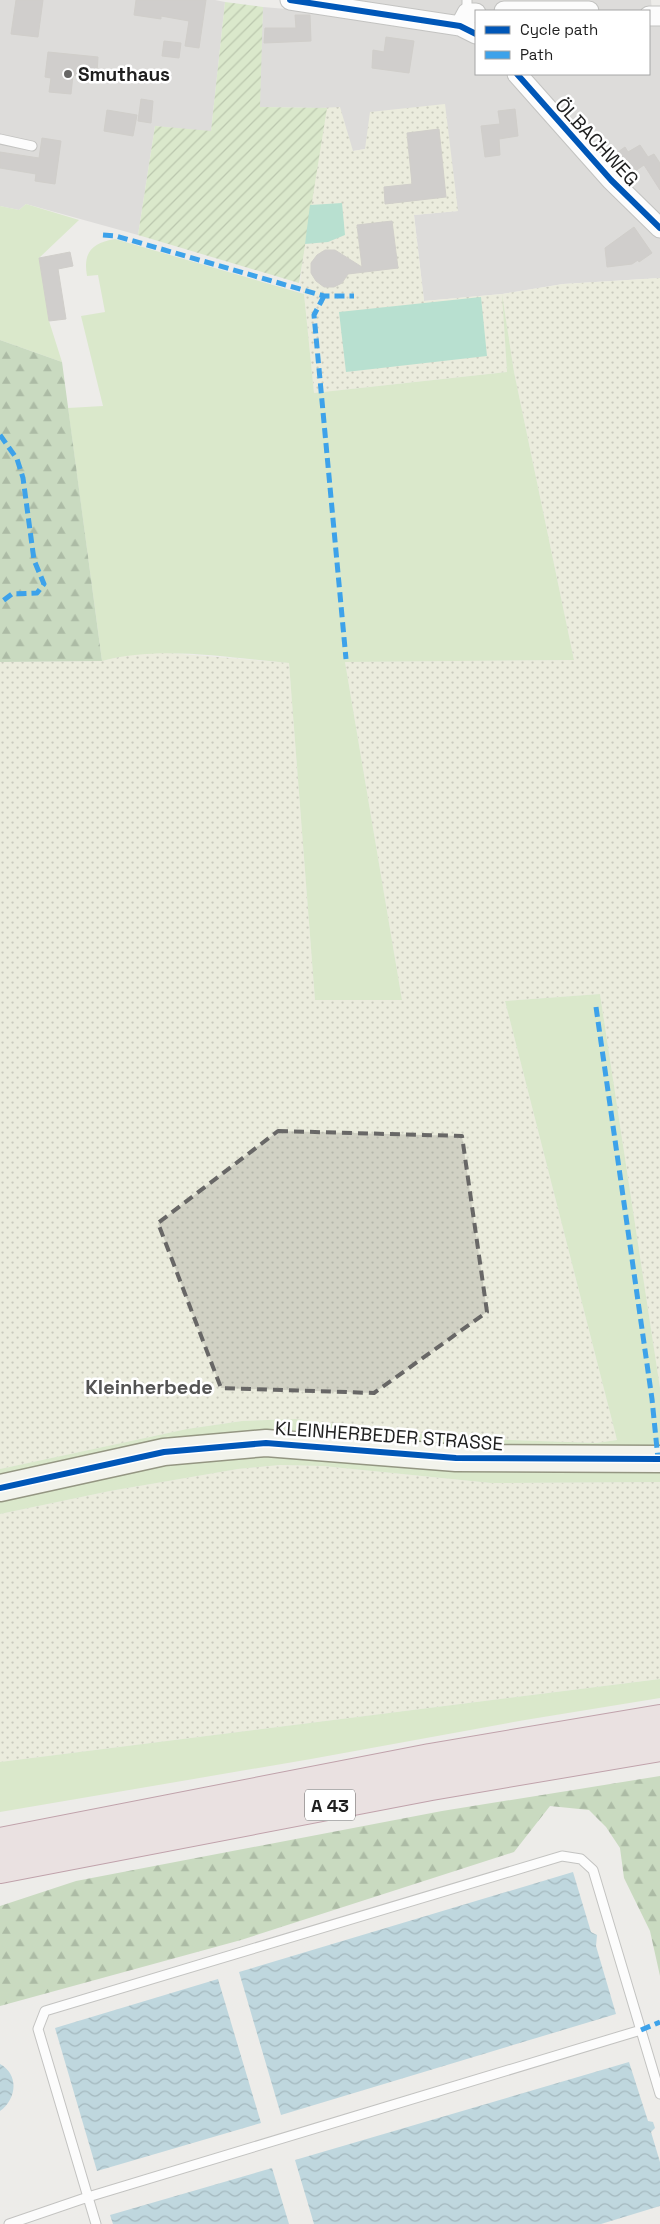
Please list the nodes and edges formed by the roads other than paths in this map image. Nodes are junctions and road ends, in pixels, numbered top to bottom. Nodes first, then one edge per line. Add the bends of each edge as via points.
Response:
1 (290, 0) edge
2 (470, 17) edge
3 (518, 75) edge
4 (0, 139) edge
5 (32, 146) dead end
6 (660, 228) edge
7 (660, 1459) edge
8 (0, 1488) edge
9 (660, 1719) edge
10 (660, 1747) edge
11 (0, 1842) edge
12 (0, 1869) edge
13 (641, 2030) junction
14 (660, 2094) edge
15 (88, 2197) junction
16 (10, 2224) edge
17 (96, 2224) edge

1 - 2 street
3 - 6 street, ÖLBACHWEG via 610,180
4 - 5 lane
7 - 8 street, KLEINHERBEDER STRASSE via 456,1458 266,1443 164,1452
9 - 11 highway, A 43 via 430,1758
10 - 12 highway, A 43 via 430,1786
13 - 14 lane
13 - 15 lane
13 - 15 lane via 593,1870 581,1859 562,1856 54,2008 45,2011 38,2029
15 - 16 lane
15 - 17 lane

